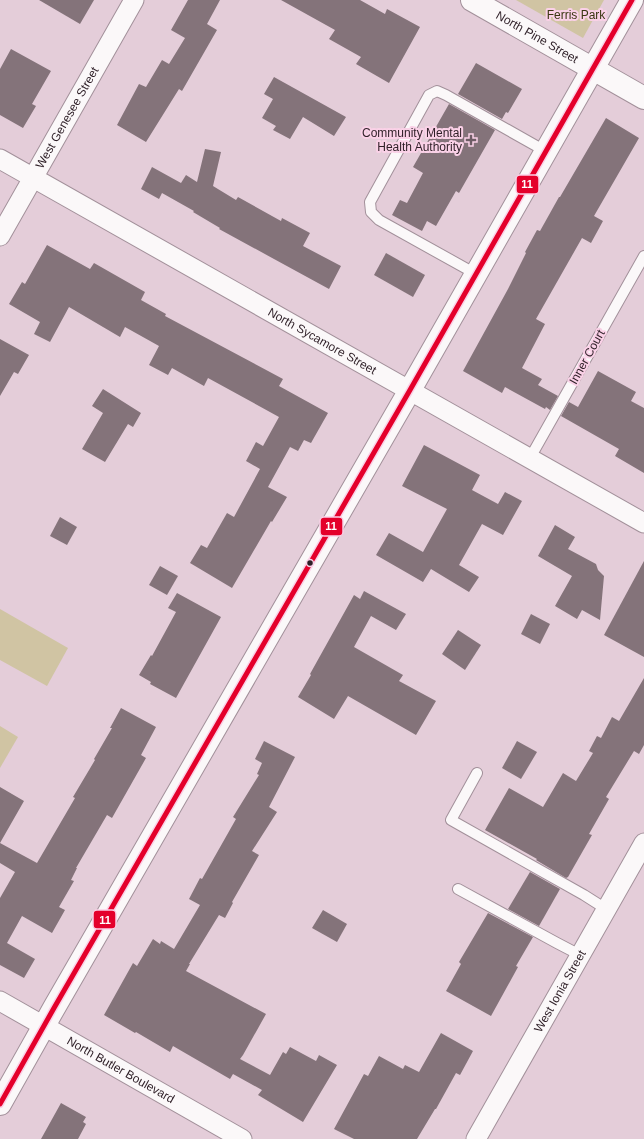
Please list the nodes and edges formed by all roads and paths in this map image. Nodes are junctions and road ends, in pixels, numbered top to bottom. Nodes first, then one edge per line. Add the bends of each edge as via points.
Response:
1 (134, 0) edge
2 (472, 0) edge
3 (632, 0) edge
4 (593, 70) junction
5 (644, 98) edge
6 (546, 152) junction
7 (0, 159) edge
8 (33, 178) junction
9 (0, 236) edge
10 (644, 256) edge
11 (476, 274) junction
12 (410, 390) junction
13 (530, 458) junction
14 (644, 523) edge
15 (477, 773) dead end
16 (644, 843) edge
17 (458, 888) dead end
18 (606, 909) junction
19 (580, 955) junction
20 (0, 1001) edge
21 (44, 1026) junction
22 (0, 1104) edge
23 (222, 1134) edge
24 (242, 1139) edge
25 (476, 1139) edge

1 - 8 street, West Genesee Street
2 - 4 street, North Pine Street
3 - 4 street
4 - 5 street, North Pine Street
4 - 6 street
6 - 11 street
6 - 11 lane via 446,95 437,91 429,95 370,202 371,212 379,220
7 - 8 street, North Sycamore Street
8 - 9 street, West Genesee Street
8 - 12 street, North Sycamore Street
10 - 13 lane, Inner Court
11 - 12 street
12 - 13 street, North Sycamore Street
12 - 21 street
13 - 14 street, North Sycamore Street
15 - 18 lane via 451,820
16 - 18 street, West Ionia Street
17 - 19 lane
18 - 19 street, West Ionia Street
19 - 25 street, West Ionia Street
20 - 21 street, North Butler Boulevard
21 - 22 street
21 - 23 street, North Butler Boulevard
23 - 24 street, North Butler Boulevard

